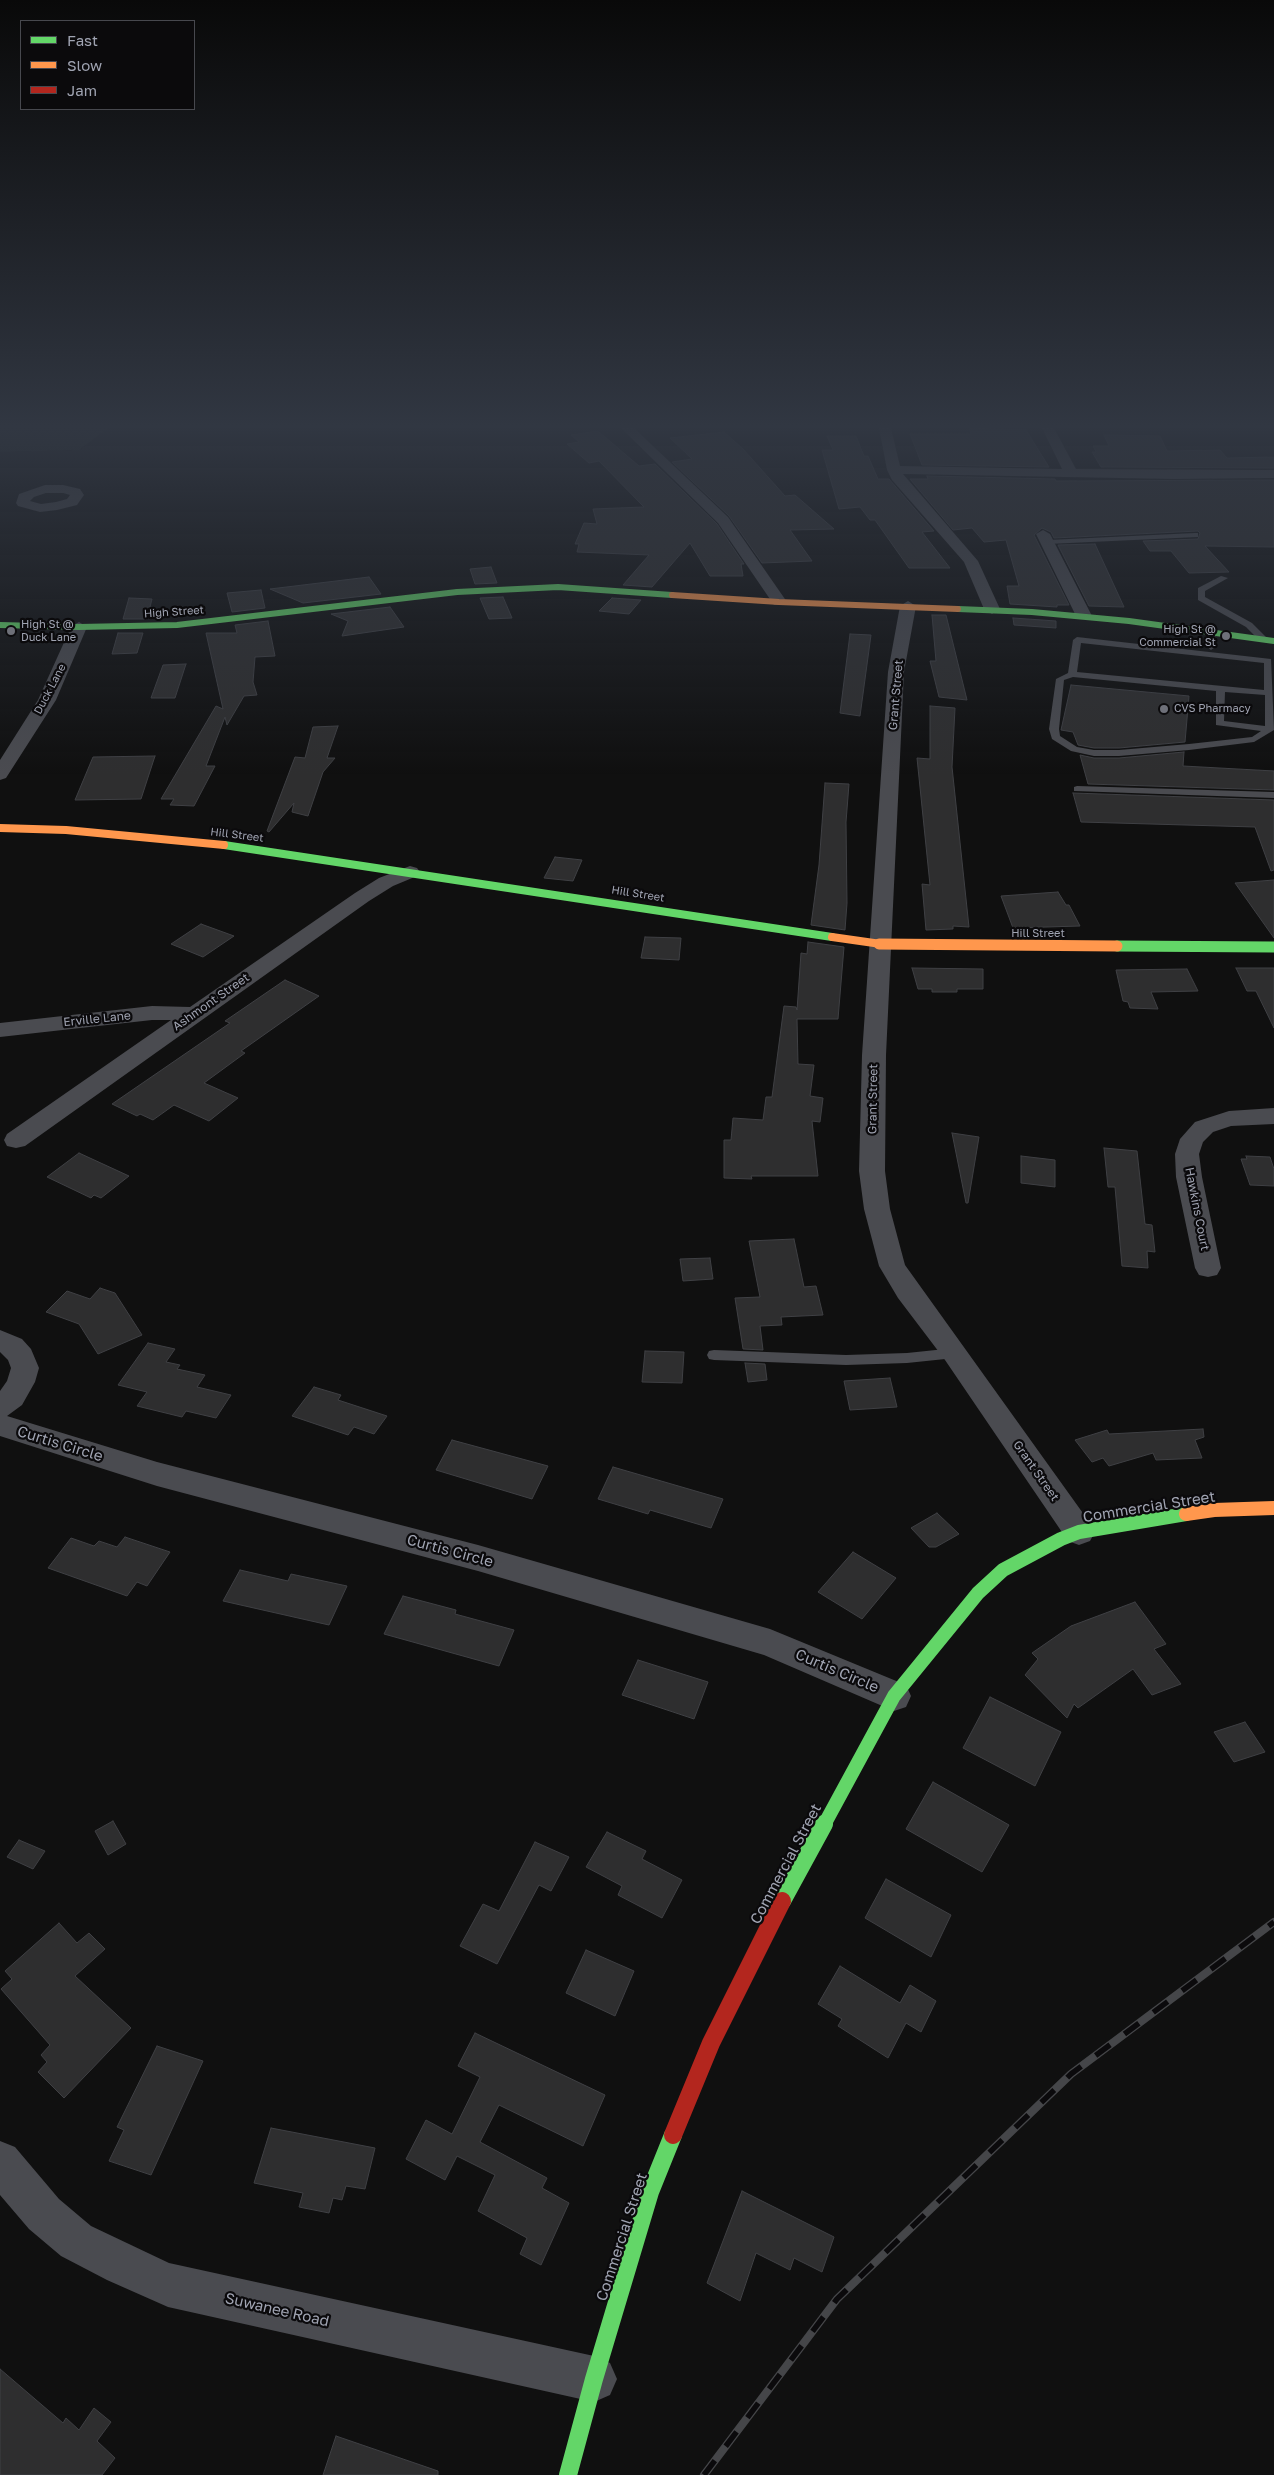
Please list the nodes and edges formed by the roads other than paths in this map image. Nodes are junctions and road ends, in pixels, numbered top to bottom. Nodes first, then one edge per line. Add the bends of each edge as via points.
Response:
1 (739, 544) edge
2 (956, 544) edge
3 (1048, 544) edge
4 (1224, 578) dead end
5 (779, 602) junction
6 (908, 606) junction
7 (992, 609) junction
8 (1084, 616) junction
9 (0, 625) edge
10 (80, 627) junction
11 (1212, 631) junction
12 (1268, 640) edge
13 (1211, 647) dead end
14 (1072, 674) junction
15 (1221, 689) junction
16 (1272, 694) edge
17 (1270, 729) junction
18 (0, 774) edge
19 (1077, 789) dead end
20 (1274, 795) edge
21 (0, 828) edge
22 (410, 872) junction
23 (881, 944) junction
24 (1274, 947) edge
25 (193, 1014) junction
26 (0, 1030) edge
27 (1274, 1116) edge
28 (1204, 1127) joint
29 (16, 1140) dead end
30 (1208, 1268) dead end
31 (0, 1340) edge
32 (955, 1353) junction
33 (714, 1355) dead end
34 (0, 1407) edge
35 (0, 1425) edge
36 (1274, 1508) edge
37 (1079, 1532) junction
38 (894, 1696) junction
39 (0, 2162) edge
40 (594, 2379) junction
41 (568, 2475) edge

1 - 5 street
2 - 7 street via 971,560
3 - 8 street
4 - 12 lane via 1201,590 1202,598
5 - 6 main road, High Street
5 - 10 main road, High Street via 602,589 522,588 419,595 205,623
6 - 7 main road, High Street
6 - 23 street, Grant Street via 896,672
7 - 8 main road, High Street
8 - 11 main road, High Street
9 - 10 main road, High Street
10 - 18 street, Duck Lane via 46,700
11 - 12 main road, High Street
11 - 13 lane
14 - 15 lane
14 - 16 lane via 1078,640 1268,662
14 - 17 lane via 1060,679 1054,730 1055,737 1074,749 1119,753 1189,747 1254,739
15 - 16 lane
15 - 17 lane via 1219,723
16 - 17 lane
19 - 20 lane
21 - 22 main road, Hill Street via 66,830 221,845
22 - 23 main road, Hill Street
22 - 25 street, Ashmont Street via 362,896
23 - 24 main road, Hill Street
23 - 32 street, Grant Street via 872,1120 872,1171 877,1209 892,1266 927,1319
25 - 26 street, Erville Lane via 152,1013
25 - 29 street, Ashmont Street
27 - 28 street via 1229,1119
28 - 30 street, Hawkins Court via 1192,1139 1187,1154
31 - 34 street via 21,1356 25,1368 12,1397
32 - 33 lane via 846,1360
32 - 37 street, Grant Street
35 - 38 street, Curtis Circle via 157,1474 478,1558 770,1643
36 - 37 main road, Commercial Street via 1214,1510
37 - 38 main road, Commercial Street via 1004,1570 978,1593
38 - 40 main road, Commercial Street via 779,1907 711,2043 650,2192
39 - 40 street, Suwanee Road via 44,2214 76,2241 168,2285
40 - 41 main road, Commercial Street

